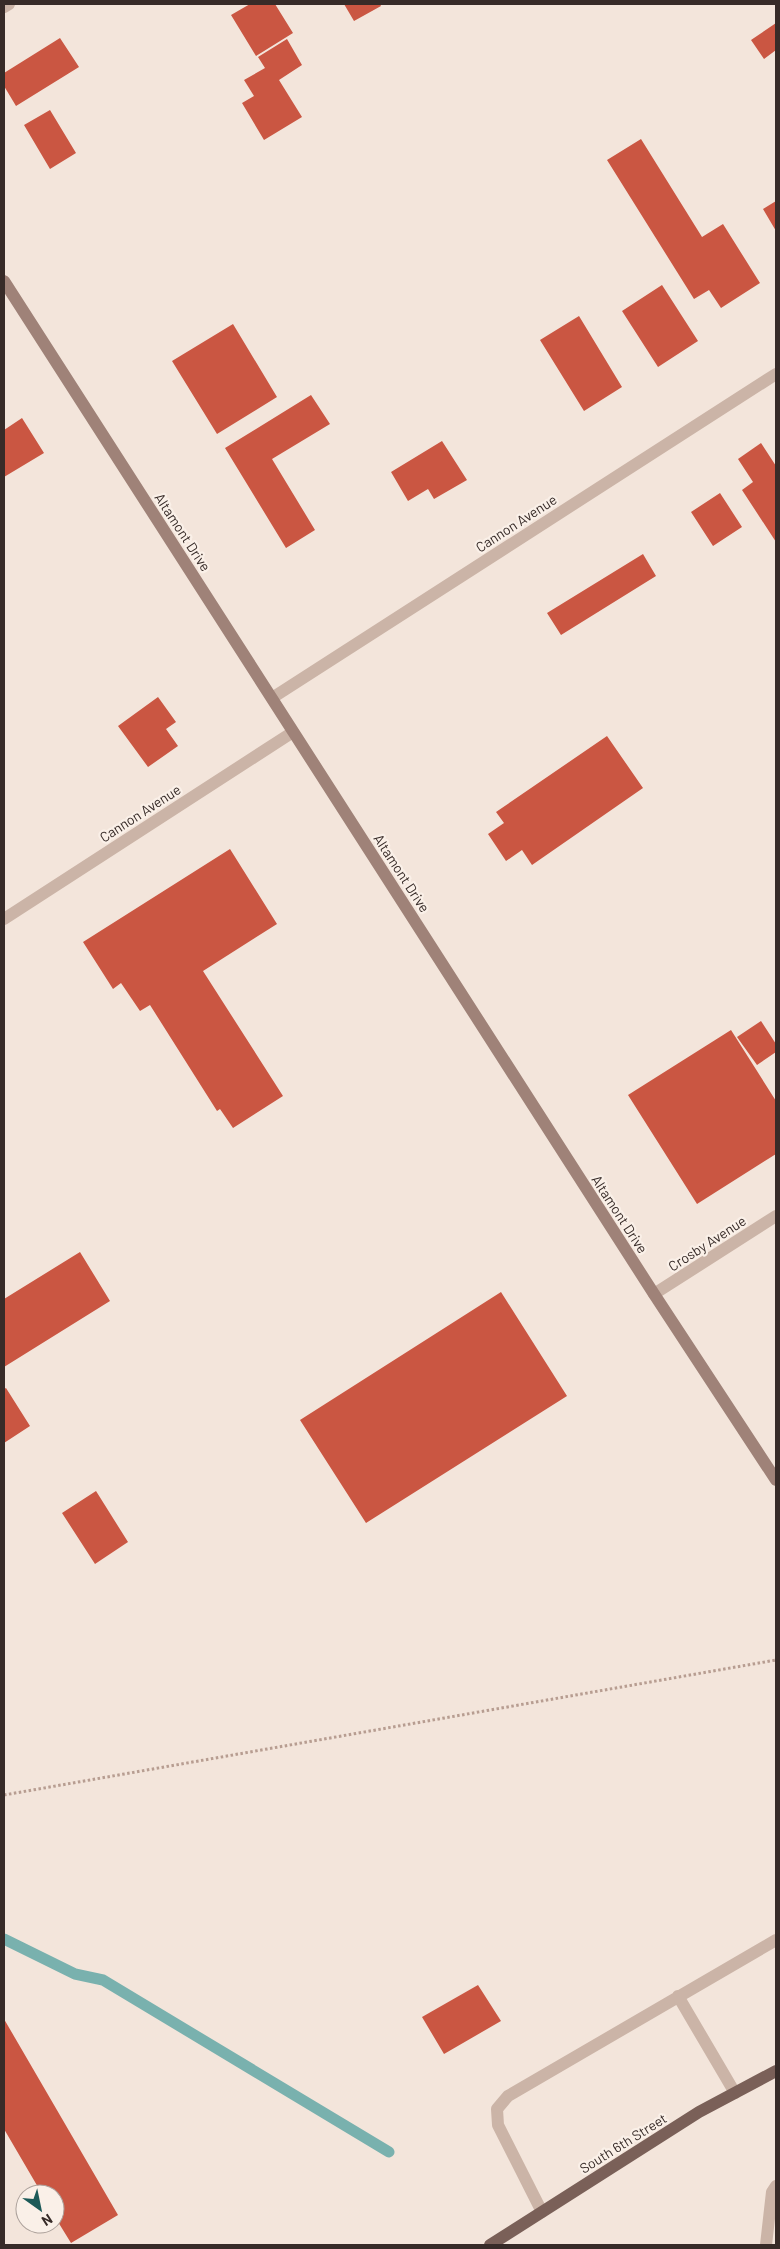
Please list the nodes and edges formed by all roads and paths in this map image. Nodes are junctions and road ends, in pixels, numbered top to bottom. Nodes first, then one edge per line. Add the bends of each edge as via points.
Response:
1 (9, 4) edge
2 (4, 7) edge
3 (4, 281) edge
4 (776, 374) edge
5 (272, 698) junction
6 (293, 732) junction
7 (4, 919) edge
8 (776, 1216) edge
9 (654, 1294) junction
10 (776, 1480) edge
11 (776, 1660) edge
12 (4, 1796) edge
13 (776, 1940) edge
14 (678, 1996) junction
15 (776, 2071) edge
16 (735, 2093) junction
17 (776, 2186) edge
18 (542, 2212) junction
19 (490, 2245) edge
20 (766, 2245) edge

1 - 2 street
3 - 5 main road, Altamont Drive
4 - 5 street, Cannon Avenue
5 - 6 main road, Altamont Drive
6 - 7 street, Cannon Avenue
6 - 9 main road, Altamont Drive
8 - 9 street, Crosby Avenue
9 - 10 main road, Altamont Drive
11 - 12 path
13 - 14 street
14 - 16 street
14 - 18 street via 508,2096 497,2109 498,2125
15 - 16 main road, South 6th Street
16 - 18 main road, South 6th Street via 699,2112
17 - 20 street via 772,2192
18 - 19 main road, South 6th Street

